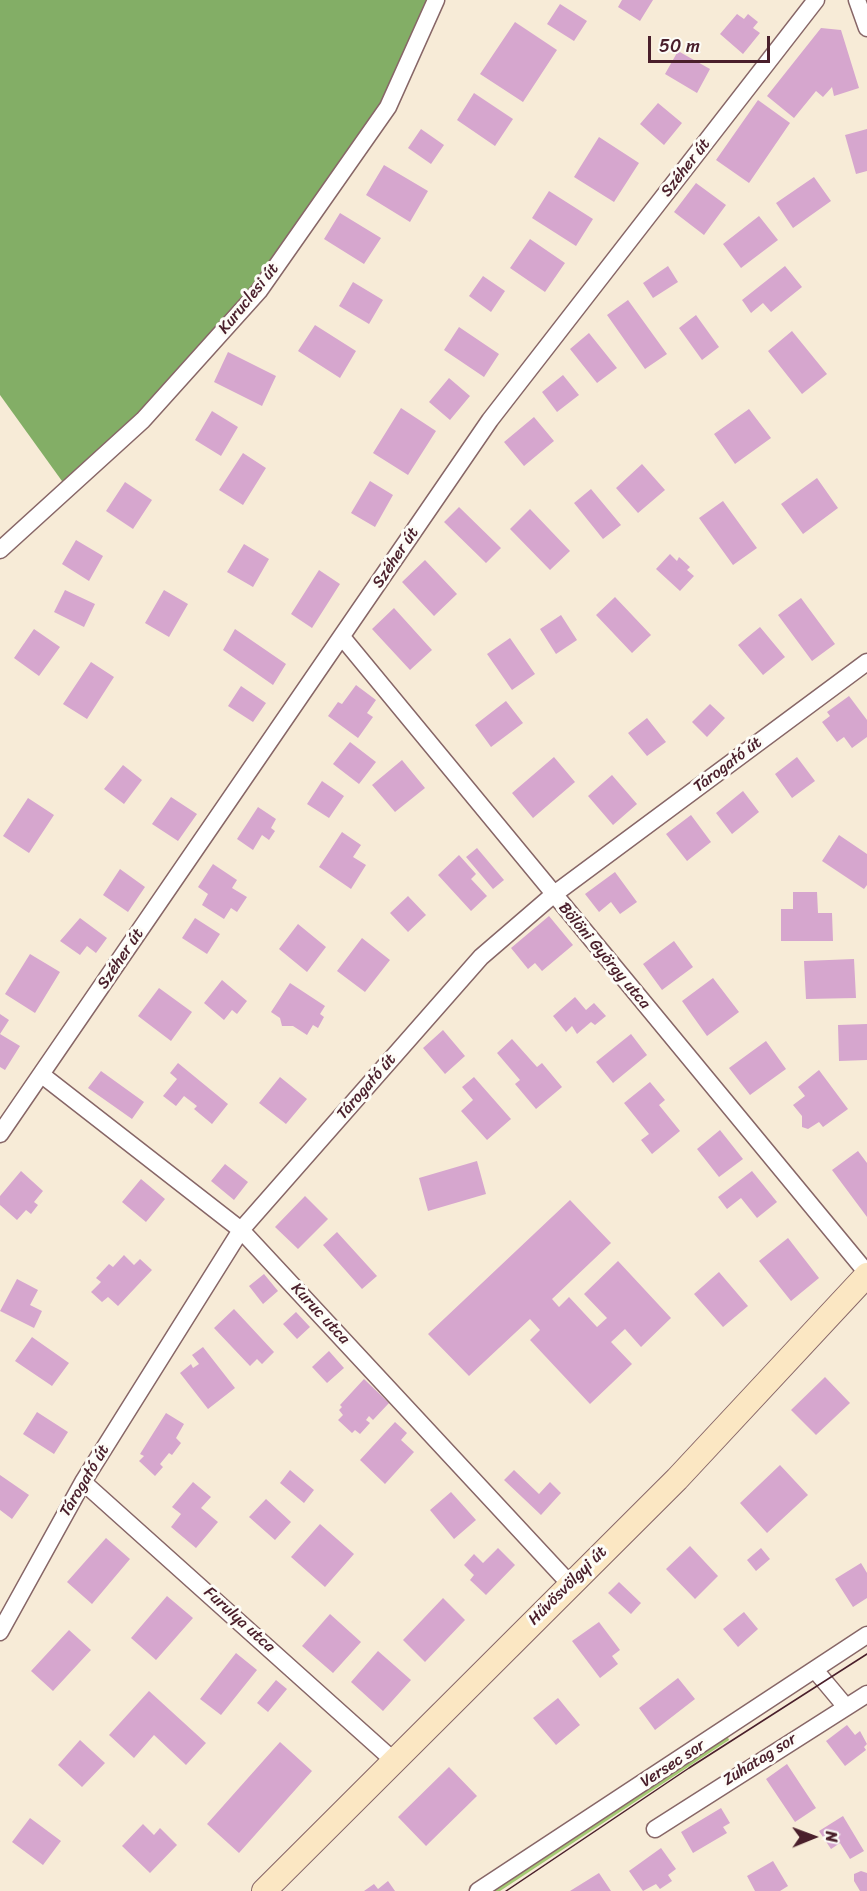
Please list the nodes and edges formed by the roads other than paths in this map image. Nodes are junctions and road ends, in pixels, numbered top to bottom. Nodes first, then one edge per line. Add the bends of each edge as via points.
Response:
1 (436, 0) edge
2 (816, 0) edge
3 (857, 0) edge
4 (867, 28) edge
5 (0, 550) edge
6 (342, 637) junction
7 (867, 662) edge
8 (554, 895) junction
9 (42, 1075) junction
10 (0, 1134) edge
11 (241, 1230) junction
12 (867, 1274) edge
13 (83, 1482) junction
14 (570, 1584) junction
15 (0, 1632) edge
16 (867, 1635) edge
17 (815, 1670) junction
18 (867, 1694) edge
19 (846, 1707) junction
20 (393, 1760) junction
21 (655, 1829) dead end
22 (264, 1891) edge
23 (478, 1891) edge

1 - 5 street, Kuruclesi út via 388,107 258,291 143,420
2 - 6 street, Széher út via 519,381
3 - 4 street
6 - 8 street, Bölöni György utca
6 - 9 street, Széher út
7 - 8 street, Tárogató út
8 - 11 street, Tárogató út via 481,957
8 - 12 street, Bölöni György utca
9 - 10 street, Széher út
9 - 11 street, Kuruc utca
11 - 13 street, Tárogató út
11 - 14 street, Kuruc utca
12 - 14 main road, Hűvösvölgyi út via 677,1479
13 - 15 street, Tárogató út
13 - 20 street, Furulya utca
14 - 20 main road, Hűvösvölgyi út
16 - 17 street, Versec sor
17 - 19 street
17 - 23 street, Versec sor
18 - 19 street, Zuhatag sor
19 - 21 street, Zuhatag sor
20 - 22 main road, Hűvösvölgyi út

